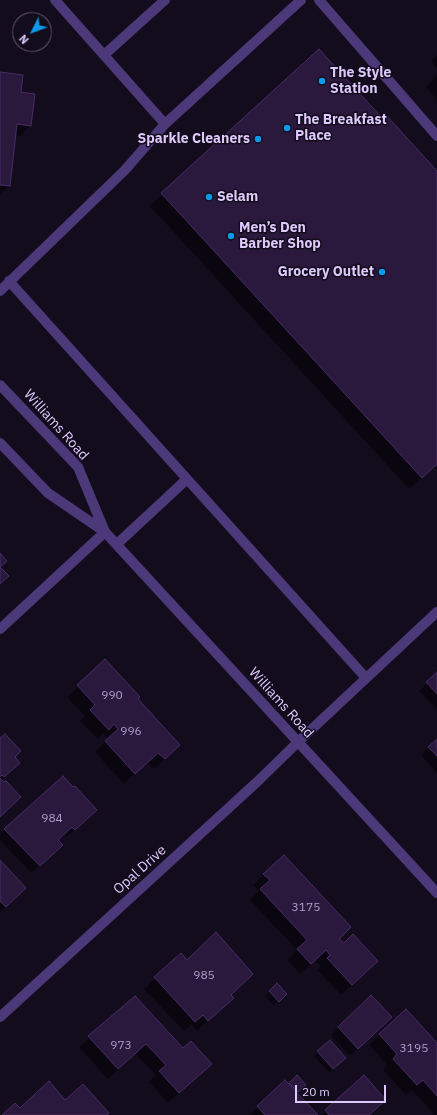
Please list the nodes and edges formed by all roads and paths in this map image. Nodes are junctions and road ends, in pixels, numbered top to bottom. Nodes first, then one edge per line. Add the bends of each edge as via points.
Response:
1 (55, 0) edge
2 (165, 0) edge
3 (301, 0) edge
4 (319, 0) edge
5 (104, 55) junction
6 (165, 124) junction
7 (437, 136) edge
8 (9, 282) junction
9 (0, 290) edge
10 (0, 385) edge
11 (0, 443) edge
12 (187, 479) junction
13 (105, 532) junction
14 (117, 544) junction
15 (437, 612) edge
16 (0, 629) edge
17 (366, 678) junction
18 (298, 742) junction
19 (437, 893) edge
20 (0, 1017) edge

1 - 5 street
2 - 5 street
3 - 6 street
4 - 7 street
5 - 6 street
6 - 8 street via 125,170
8 - 9 street
8 - 12 street
10 - 13 street, Williams Road via 78,467
11 - 13 street, Williams Road via 48,493
12 - 14 street
12 - 17 street
13 - 14 street, Williams Road
13 - 16 street
14 - 18 street, Williams Road
15 - 17 street, Opal Drive
17 - 18 street, Opal Drive
18 - 19 street, Williams Road
18 - 20 street, Opal Drive

